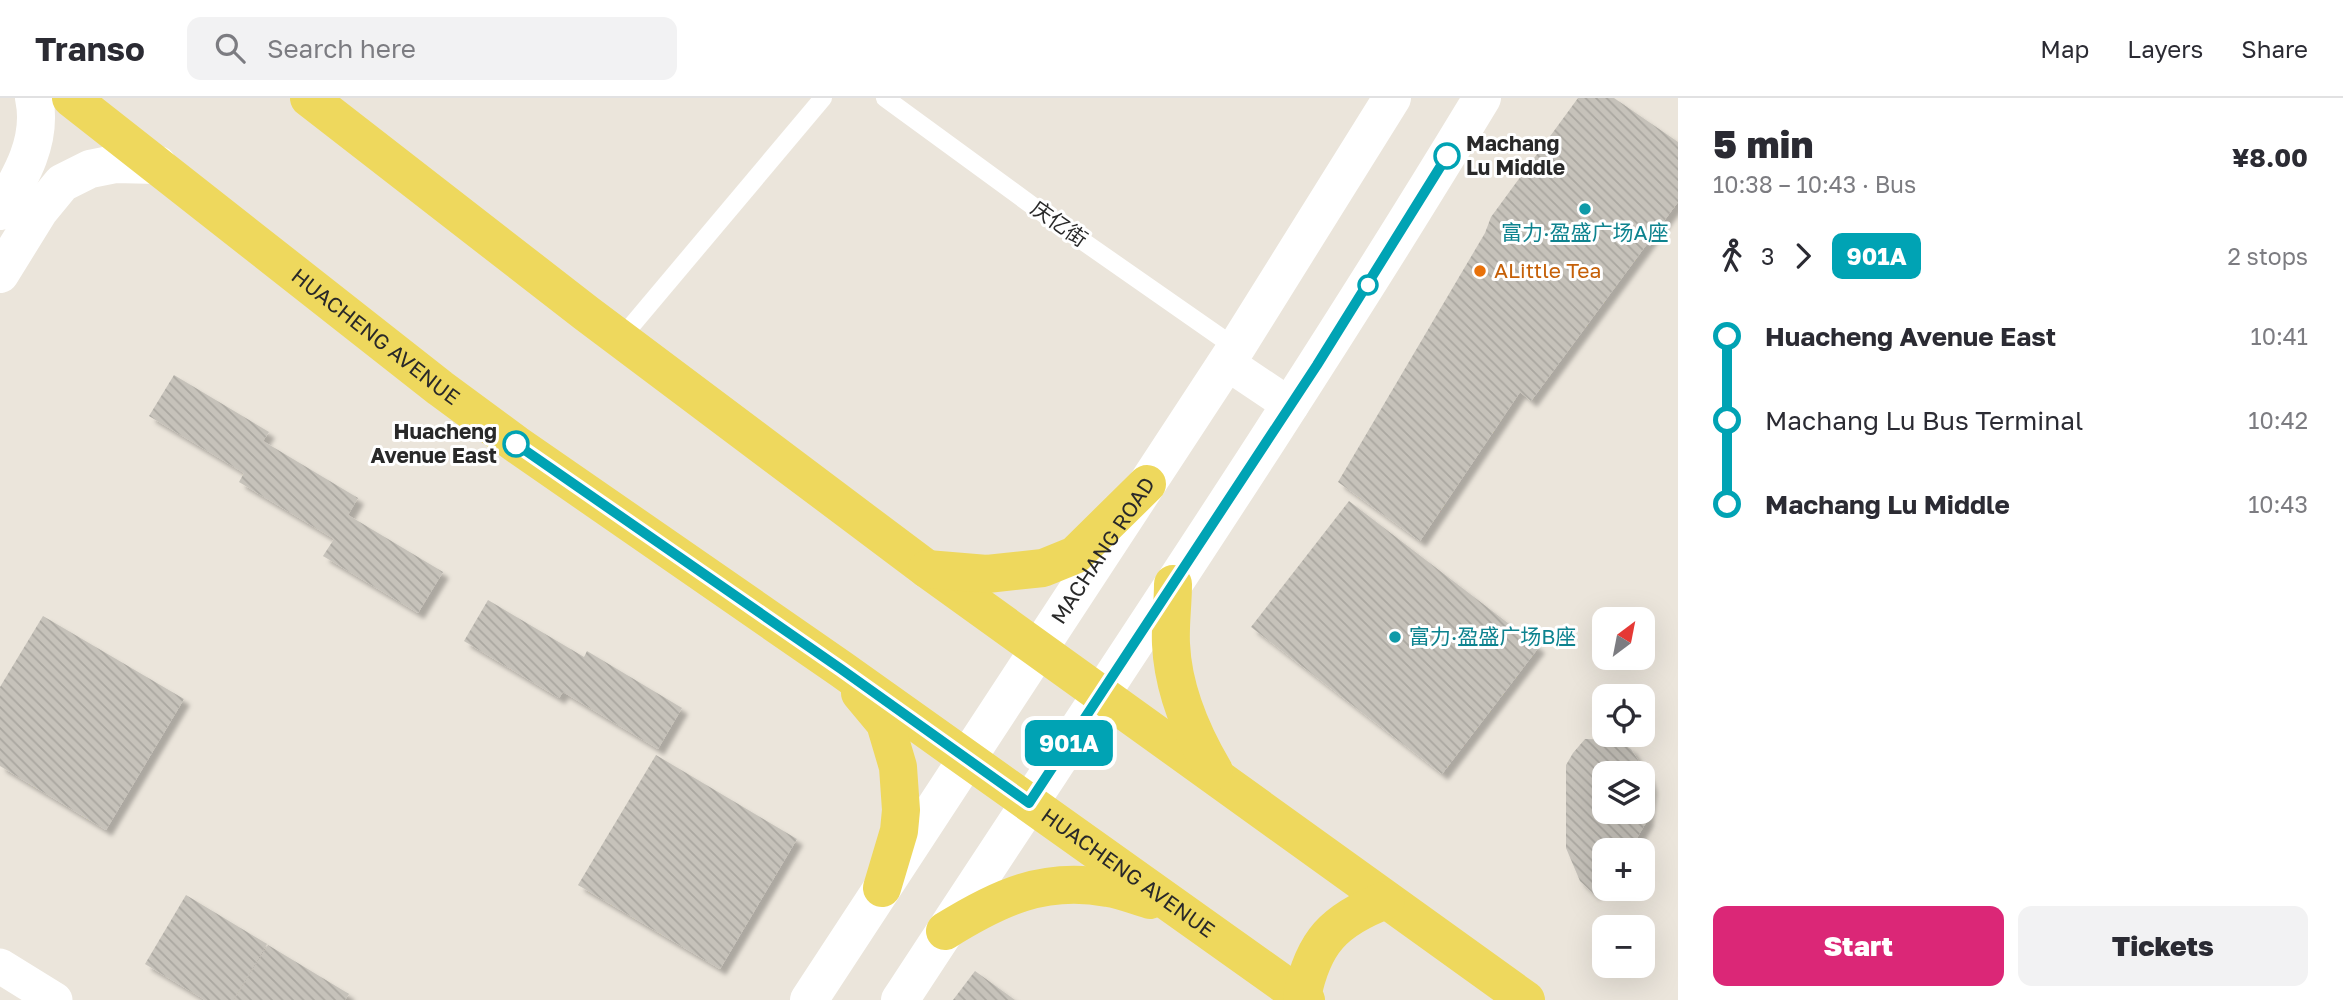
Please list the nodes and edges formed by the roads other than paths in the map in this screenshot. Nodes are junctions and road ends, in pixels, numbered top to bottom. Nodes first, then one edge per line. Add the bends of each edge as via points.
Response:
1 (34, 98) edge
2 (71, 98) edge
3 (309, 98) edge
4 (823, 98) edge
5 (885, 98) edge
6 (1392, 98) edge
7 (1482, 98) edge
8 (158, 165) junction
9 (0, 211) edge
10 (0, 274) edge
11 (622, 337) dead end
12 (1231, 355) junction
13 (1291, 406) junction
14 (1147, 484) junction
15 (927, 569) junction
16 (1173, 584) junction
17 (1039, 650) junction
18 (841, 669) junction
19 (1101, 695) junction
20 (967, 759) junction
21 (1218, 779) junction
22 (1029, 803) junction
23 (882, 888) junction
24 (1386, 900) junction
25 (1179, 909) junction
26 (945, 932) junction
27 (0, 966) edge
28 (1304, 999) edge
29 (55, 1000) edge
30 (809, 1000) edge
31 (900, 1000) edge
32 (1525, 1000) edge

1 - 9 main road via 37,113 32,150
2 - 8 main road, HUACHENG AVENUE
3 - 15 main road
4 - 11 lane
5 - 12 lane, 庆亿街
6 - 12 main road, MACHANG ROAD
7 - 13 main road
8 - 10 main road via 115,164 90,169 62,183
8 - 18 main road, HUACHENG AVENUE via 440,388
12 - 13 street
12 - 14 main road, MACHANG ROAD
13 - 16 main road
14 - 15 main road via 1075,555 1043,568 987,574
14 - 17 main road, MACHANG ROAD
15 - 17 main road
16 - 19 main road
16 - 21 main road via 1171,645 1178,688 1193,736
17 - 19 main road
17 - 20 main road, MACHANG ROAD
18 - 20 main road, HUACHENG AVENUE
18 - 23 main road via 885,723 898,767 899,831
19 - 21 main road
19 - 22 main road
20 - 22 main road, HUACHENG AVENUE
20 - 23 main road, MACHANG ROAD
21 - 24 main road
22 - 25 main road, HUACHENG AVENUE
22 - 26 main road
23 - 30 main road, MACHANG ROAD
24 - 28 main road via 1360,910 1331,931 1315,954
24 - 32 main road
25 - 26 main road via 1109,888 1066,884 1028,889 995,902
25 - 28 main road, HUACHENG AVENUE
26 - 31 main road
27 - 29 street

